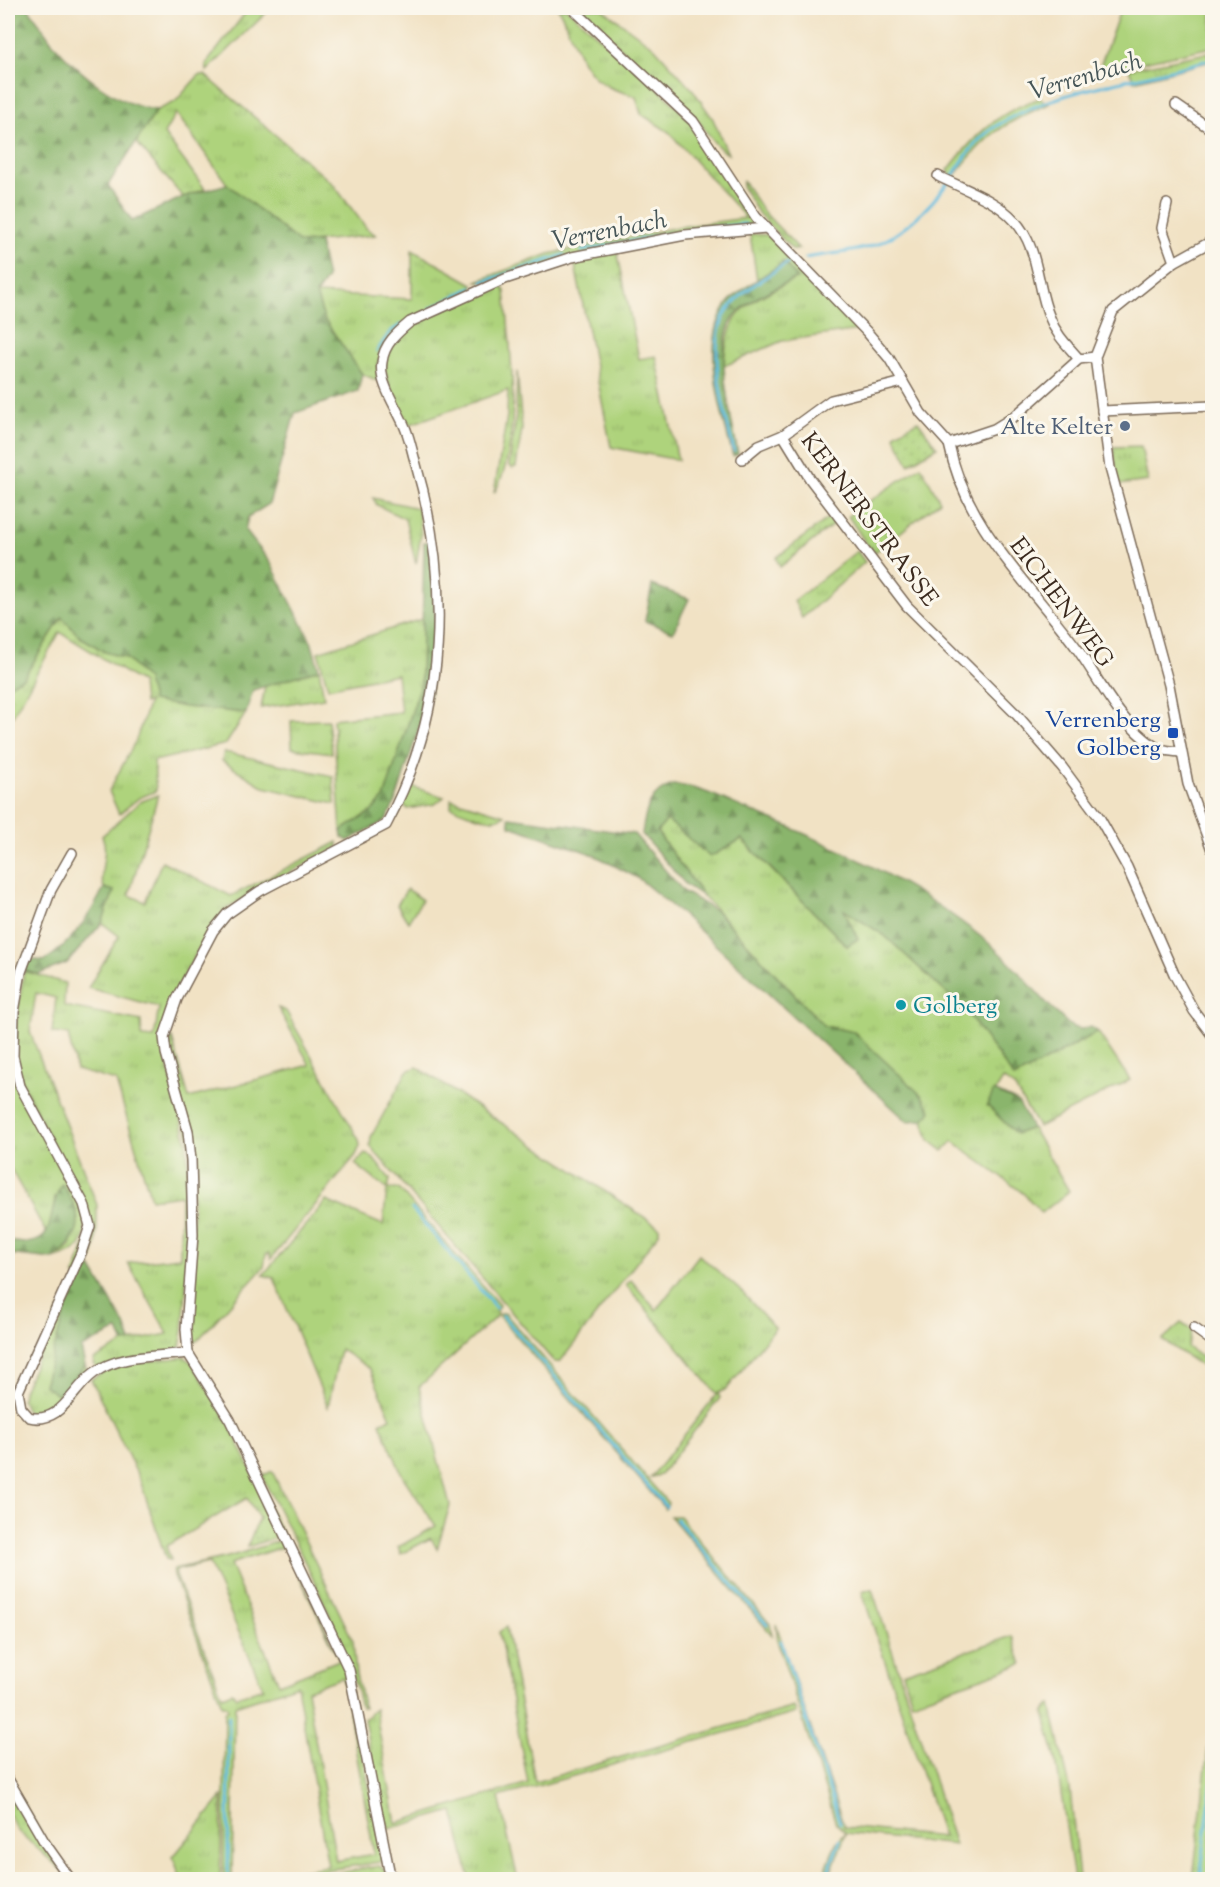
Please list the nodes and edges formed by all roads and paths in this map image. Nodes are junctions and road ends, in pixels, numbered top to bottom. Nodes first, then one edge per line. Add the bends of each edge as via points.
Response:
1 (572, 8) edge
2 (1176, 105) dead end
3 (1212, 130) edge
4 (938, 176) dead end
5 (1167, 204) dead end
6 (766, 228) junction
7 (1212, 241) edge
8 (1174, 262) junction
9 (1095, 357) junction
10 (1079, 359) junction
11 (903, 382) junction
12 (1212, 406) edge
13 (1102, 411) junction
14 (783, 435) junction
15 (949, 444) junction
16 (742, 459) dead end
17 (1180, 752) junction
18 (1212, 850) edge
19 (72, 853) dead end
20 (10, 1011) edge
21 (1212, 1035) edge
22 (1194, 1328) dead end
23 (1212, 1341) edge
24 (188, 1353) junction
25 (8, 1779) edge
26 (71, 1880) edge
27 (391, 1880) edge

1 - 6 street via 693,120
2 - 3 street
4 - 10 street via 1000,208 1014,220 1035,258 1049,317 1058,336
5 - 8 street via 1162,228
6 - 11 street via 839,300 889,358
6 - 24 street via 619,246 540,266 410,322 386,347 381,363 384,380 406,429 426,504 438,616 434,693 419,745 386,825 260,891 227,914 201,953 170,1017 164,1037 166,1053 185,1120 191,1160 193,1235 186,1329
7 - 8 street
8 - 9 street via 1113,311
9 - 10 street
9 - 13 street
10 - 15 street via 1015,416 980,435
11 - 14 street, KERNERSTRASSE via 831,400
11 - 15 street via 921,413
12 - 13 street
13 - 17 street via 1110,468 1169,685
14 - 16 street, KERNERSTRASSE
14 - 21 street, KERNERSTRASSE via 810,479 907,606 1017,715 1099,818 1127,867 1175,976
15 - 17 street, EICHENWEG via 961,487 993,544 1077,649 1122,715 1156,748
17 - 18 street
19 - 20 street via 51,890
20 - 24 street via 20,1086 84,1204 90,1226 18,1392 21,1408 29,1417 46,1418 56,1414 94,1372 113,1363
22 - 23 street
24 - 27 street via 230,1420 350,1670
25 - 26 street via 45,1844

